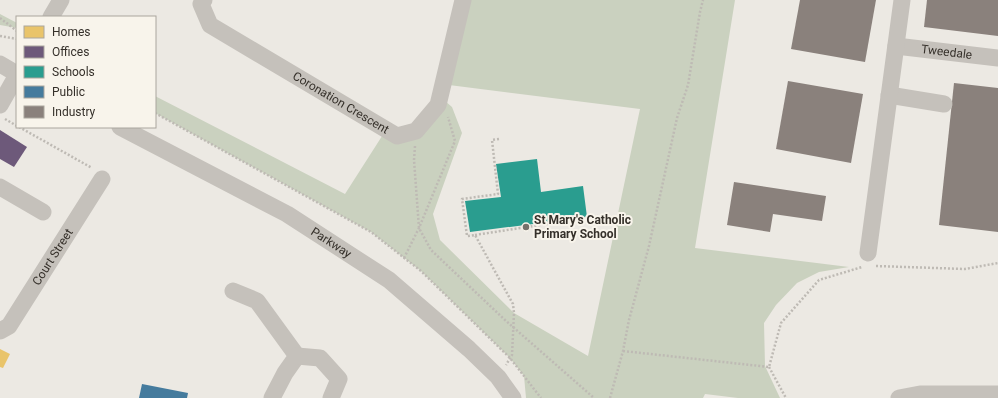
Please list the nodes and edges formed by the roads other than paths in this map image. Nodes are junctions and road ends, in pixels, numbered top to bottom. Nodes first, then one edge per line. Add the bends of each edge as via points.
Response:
1 (61, 0) edge
2 (204, 0) edge
3 (463, 0) edge
4 (902, 0) edge
5 (52, 16) edge
6 (896, 46) junction
7 (998, 58) edge
8 (0, 64) edge
9 (16, 74) edge
10 (16, 77) edge
11 (889, 95) junction
12 (944, 104) dead end
13 (0, 105) edge
14 (122, 128) edge
15 (102, 179) road end
16 (0, 187) edge
17 (42, 212) dead end
18 (866, 259) road end
19 (233, 291) dead end
20 (0, 331) edge
21 (297, 356) junction
22 (998, 394) edge
23 (272, 398) edge
24 (331, 398) edge
25 (513, 398) edge
26 (899, 398) edge

1 - 5 street
2 - 3 street, Coronation Crescent via 201,4 210,25 397,136 416,131 438,105
4 - 6 street
6 - 7 street, Tweedale
6 - 11 street
8 - 9 street
10 - 13 street
11 - 12 street
11 - 18 street
14 - 25 street, Parkway via 287,214 389,280 469,349 498,377
15 - 20 street, Court Street via 9,326
16 - 17 street
19 - 21 street via 257,301
21 - 23 street
21 - 24 street via 320,358 339,379
22 - 26 street via 920,394

